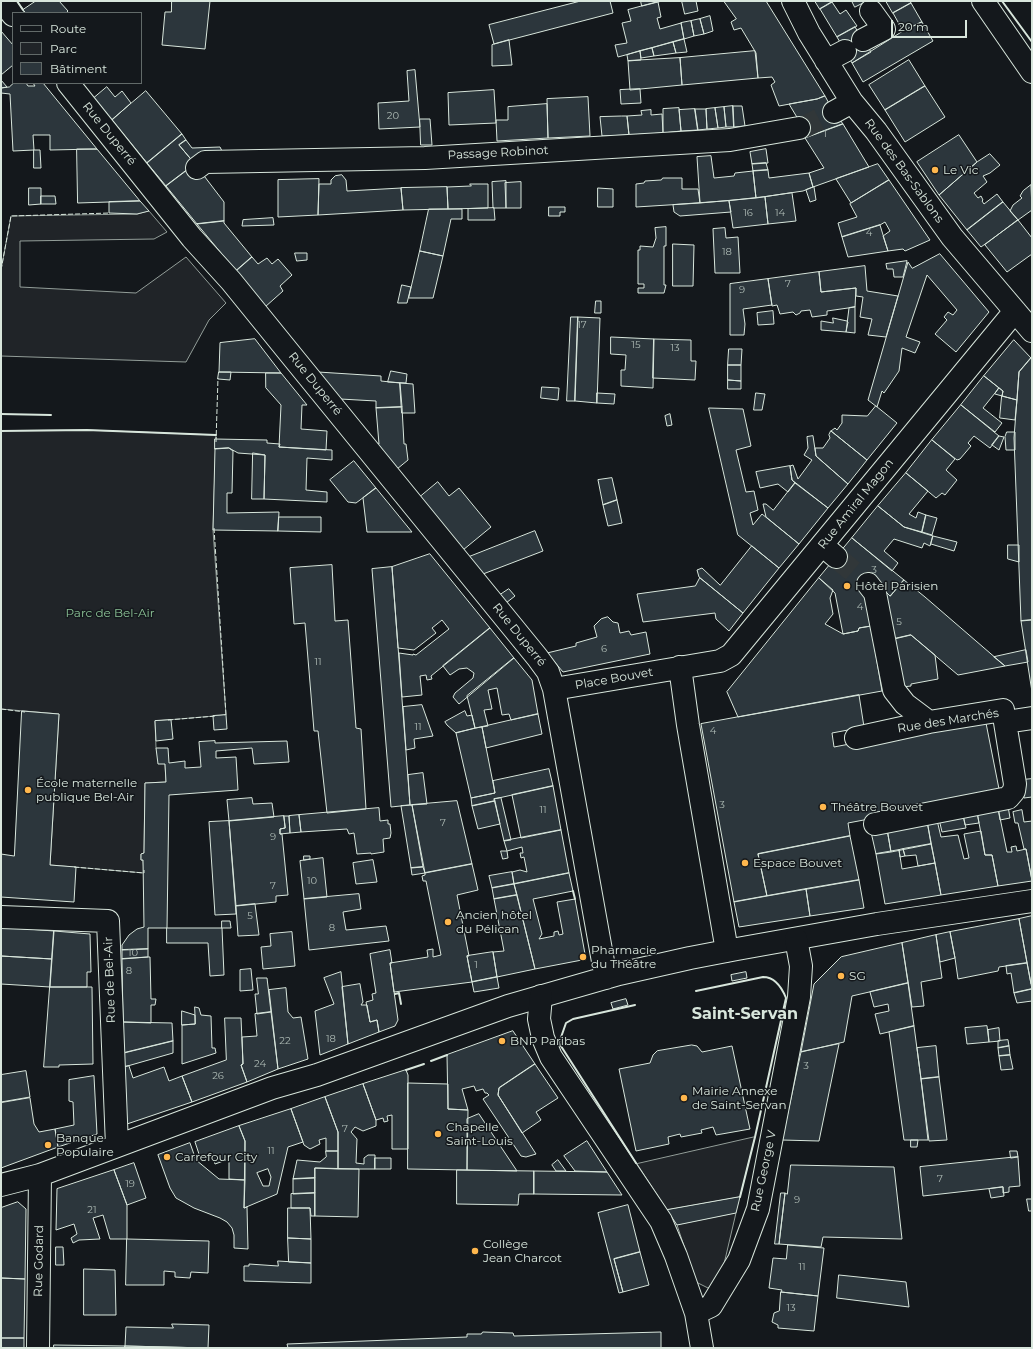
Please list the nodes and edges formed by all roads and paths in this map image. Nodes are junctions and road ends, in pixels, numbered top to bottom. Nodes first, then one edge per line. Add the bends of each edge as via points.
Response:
1 (2, 1) edge
2 (793, 1) edge
3 (983, 1) edge
4 (871, 11) dead end
5 (12, 14) edge
6 (864, 40) dead end
7 (1032, 72) edge
8 (69, 84) edge
9 (799, 128) tunnel mouth
10 (197, 168) dead end
11 (1015, 312) junction
12 (1032, 331) edge
13 (868, 584) tunnel mouth
14 (680, 667) junction
15 (554, 689) junction
16 (1032, 718) edge
17 (929, 722) junction
18 (1006, 722) junction
19 (856, 738) dead end
20 (875, 824) dead end
21 (1032, 901) edge
22 (1, 917) edge
23 (796, 939) junction
24 (727, 951) junction
25 (606, 978) junction
26 (541, 996) junction
27 (117, 1146) junction
28 (40, 1174) junction
29 (1, 1185) edge
30 (696, 1313) junction
31 (38, 1348) edge
32 (702, 1348) edge

1 - 5 street
2 - 11 street, Rue des Bas-Sablons via 809,33 836,56 843,107 876,131 952,237
3 - 7 street
4 - 6 street via 884,29
8 - 15 street, Rue Duperré via 192,238 231,281 537,657 548,672
9 - 10 street, Passage Robinot via 730,140 425,158 205,162
11 - 12 street, Rue des Bas-Sablons
11 - 14 street, Rue Amiral Magon via 829,551 731,655 720,661
13 - 17 street via 875,593 894,690 905,704
14 - 15 street, Place Bouvet
14 - 24 street
15 - 25 street
16 - 18 street, Rue des Marchés
17 - 18 street, Rue des Marchés via 1003,710
17 - 19 street, Rue des Marchés
18 - 20 street via 1015,784 1014,791 1008,798
21 - 23 street
22 - 27 street, Rue de Bel-Air via 108,921
23 - 24 street
23 - 30 street, Rue George V via 801,966 799,997 758,1209 739,1260 711,1306
24 - 25 street
25 - 26 street
26 - 27 street via 317,1075 272,1088
26 - 30 street via 539,1019 551,1057 661,1220
27 - 28 street
28 - 29 street
28 - 31 street, Rue Godard
30 - 32 street

